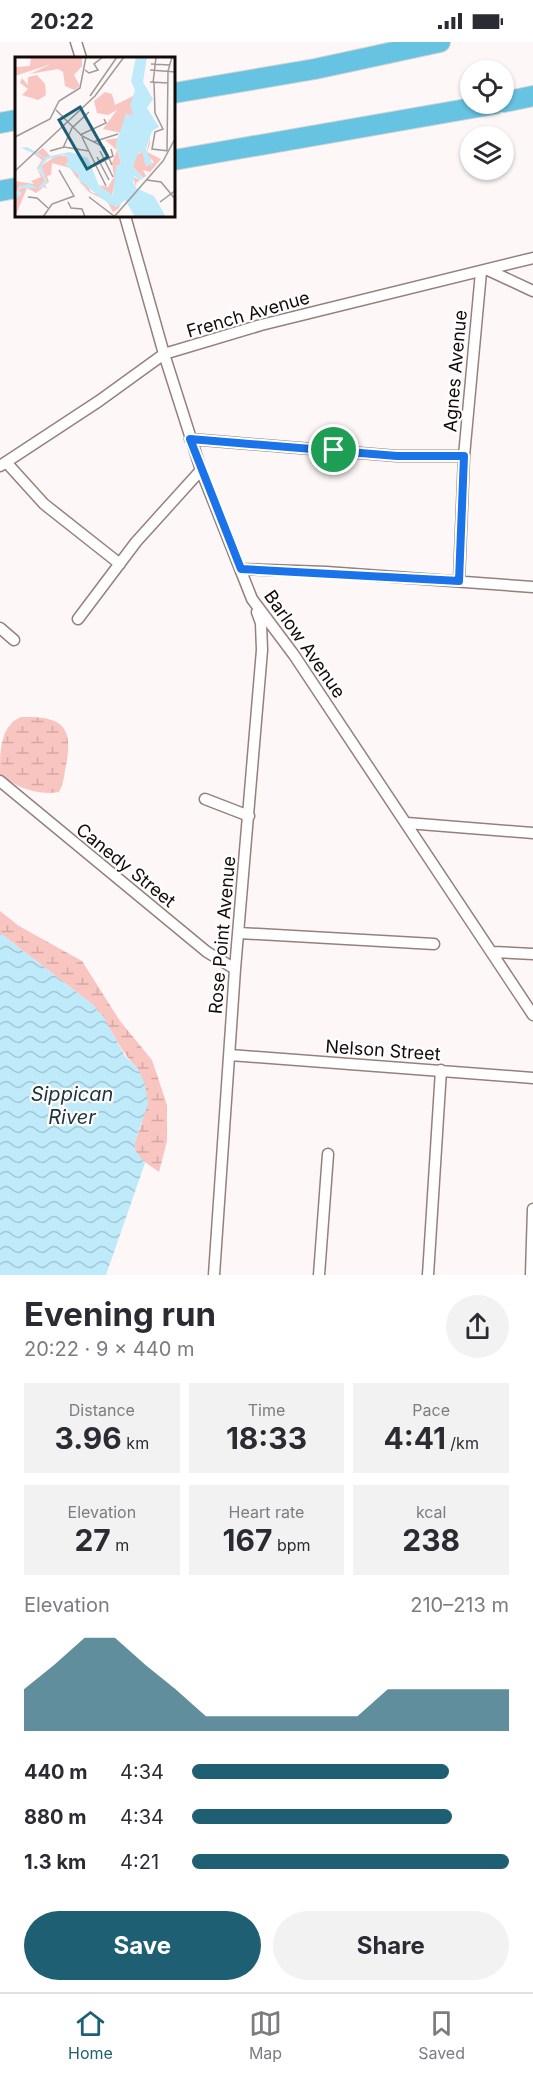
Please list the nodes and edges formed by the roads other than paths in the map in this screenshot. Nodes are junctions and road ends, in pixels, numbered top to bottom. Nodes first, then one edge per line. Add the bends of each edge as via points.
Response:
1 (76, 42) edge
2 (440, 42) edge
3 (81, 57) edge
4 (176, 93) edge
5 (533, 96) edge
6 (514, 100) edge
7 (460, 110) edge
8 (15, 120) edge
9 (0, 123) edge
10 (176, 160) edge
11 (15, 188) edge
12 (0, 191) edge
13 (126, 218) edge
14 (533, 258) edge
15 (484, 271) junction
16 (533, 291) edge
17 (164, 354) junction
18 (190, 439) junction
19 (464, 456) junction
20 (3, 464) edge
21 (201, 470) junction
22 (120, 564) junction
23 (241, 569) junction
24 (459, 581) junction
25 (533, 587) edge
26 (252, 599) junction
27 (78, 619) dead end
28 (0, 628) edge
29 (14, 640) dead end
30 (0, 781) edge
31 (205, 799) dead end
32 (249, 816) junction
33 (406, 823) junction
34 (533, 832) edge
35 (239, 933) junction
36 (434, 944) dead end
37 (493, 952) junction
38 (533, 954) edge
39 (235, 969) junction
40 (533, 1015) edge
41 (230, 1055) junction
42 (441, 1070) junction
43 (533, 1078) edge
44 (328, 1154) dead end
45 (533, 1209) edge
46 (214, 1275) edge
47 (319, 1275) edge
48 (428, 1275) edge
49 (531, 1275) edge

1 - 3 street
2 - 4 highway
5 - 6 highway
7 - 10 highway
8 - 9 highway
11 - 12 highway
13 - 17 street, Barlow Avenue
14 - 15 street, French Avenue
15 - 16 street
15 - 17 street, French Avenue via 261,325
15 - 19 street, Agnes Avenue
17 - 18 street, Barlow Avenue
17 - 20 street, French Avenue
18 - 19 street via 397,456
18 - 21 street, Barlow Avenue
19 - 24 street, Agnes Avenue
20 - 22 street via 44,504
21 - 22 street
21 - 23 street, Barlow Avenue
22 - 27 street
23 - 24 street
23 - 26 street, Barlow Avenue
24 - 25 street
26 - 32 street, Rose Point Avenue via 261,623 262,650
26 - 33 street, Barlow Avenue
28 - 29 street
30 - 39 street, Canedy Street via 207,952
31 - 32 street
32 - 35 street, Rose Point Avenue
33 - 34 street
33 - 37 street, Barlow Avenue
35 - 36 street
35 - 39 street, Rose Point Avenue
37 - 38 street
37 - 40 street, Barlow Avenue
39 - 41 street, Rose Point Avenue
41 - 42 street, Nelson Street
41 - 46 street, Rose Point Avenue
42 - 43 street, Nelson Street
42 - 48 street
44 - 47 street
45 - 49 street

